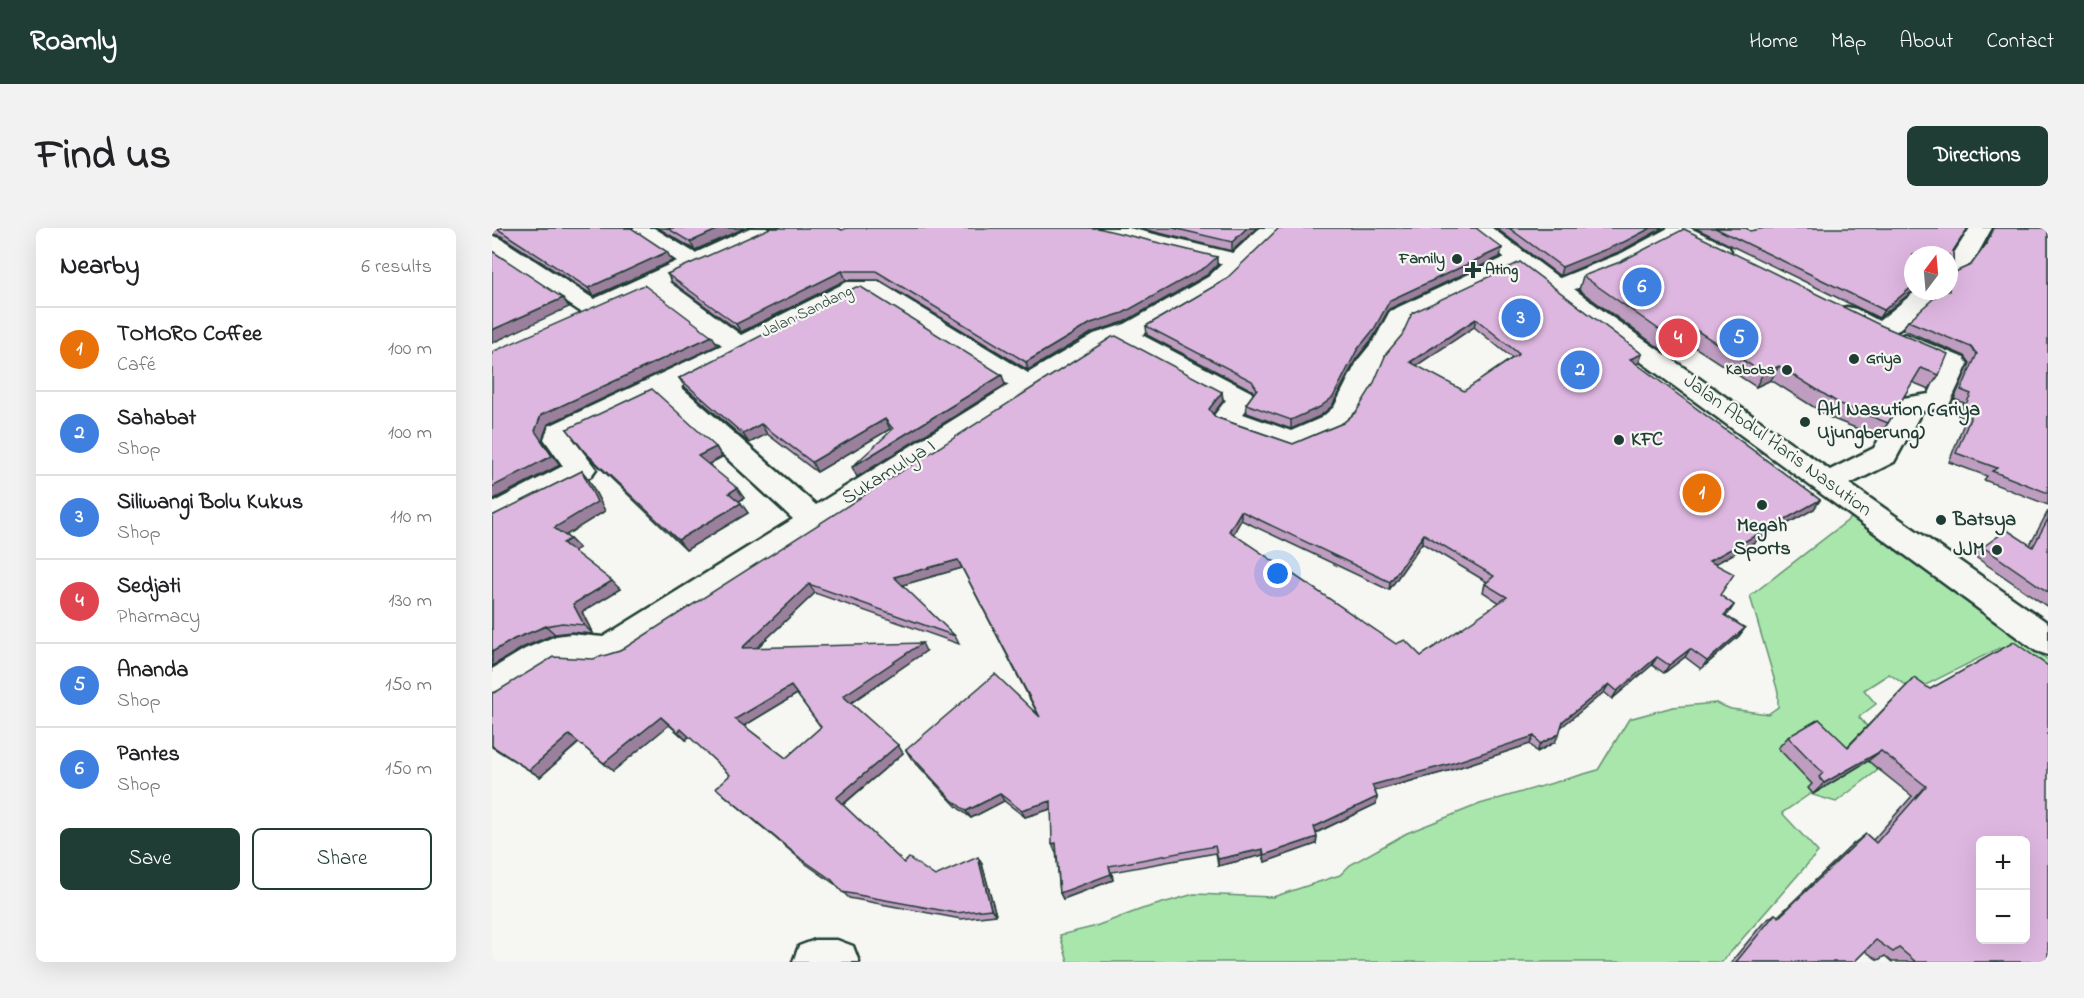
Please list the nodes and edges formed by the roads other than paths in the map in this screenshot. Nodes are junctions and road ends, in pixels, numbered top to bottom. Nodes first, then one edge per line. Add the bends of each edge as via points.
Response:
1 (639, 228) edge
2 (768, 228) edge
3 (1102, 228) edge
4 (1273, 228) edge
5 (1478, 228) edge
6 (1981, 228) edge
7 (1677, 229) edge
8 (492, 243) edge
9 (1520, 259) junction
10 (1740, 260) edge
11 (1238, 261) junction
12 (696, 263) junction
13 (1958, 264) edge
14 (653, 282) junction
15 (1558, 287) junction
16 (1920, 300) edge
17 (1830, 306) edge
18 (1881, 332) junction
19 (1122, 334) junction
20 (739, 345) junction
21 (663, 385) junction
22 (1028, 385) junction
23 (1828, 483) junction
24 (492, 516) edge
25 (814, 521) junction
26 (2048, 641) edge
27 (492, 687) edge
28 (815, 962) edge
29 (837, 962) edge

1 - 12 main road
2 - 12 main road
3 - 11 main road
4 - 11 main road, Sukamulya I
5 - 9 main road, Jalan Abdul Haris Nasution
6 - 13 main road
7 - 10 main road
7 - 15 main road via 1630,258
8 - 14 main road via 583,313
9 - 15 main road, Jalan Abdul Haris Nasution
9 - 19 main road via 1400,316 1371,360 1344,413 1331,424 1292,442 1226,418 1242,398
11 - 19 main road, Sukamulya I via 1216,282
12 - 14 main road
14 - 20 main road, Jalan Sandang
15 - 23 main road, Jalan Abdul Haris Nasution
16 - 18 main road
17 - 18 main road
18 - 23 main road via 1955,364 1938,401 1913,404 1884,455
19 - 22 main road, Sukamulya I via 1103,339
20 - 21 main road
20 - 22 main road, Jalan Sandang via 864,286
21 - 24 main road via 559,433 558,438 581,469
21 - 25 main road
22 - 25 main road, Sukamulya I
23 - 26 main road, Jalan Abdul Haris Nasution
25 - 27 main road, Sukamulya I via 607,652 563,648
28 - 29 main road

